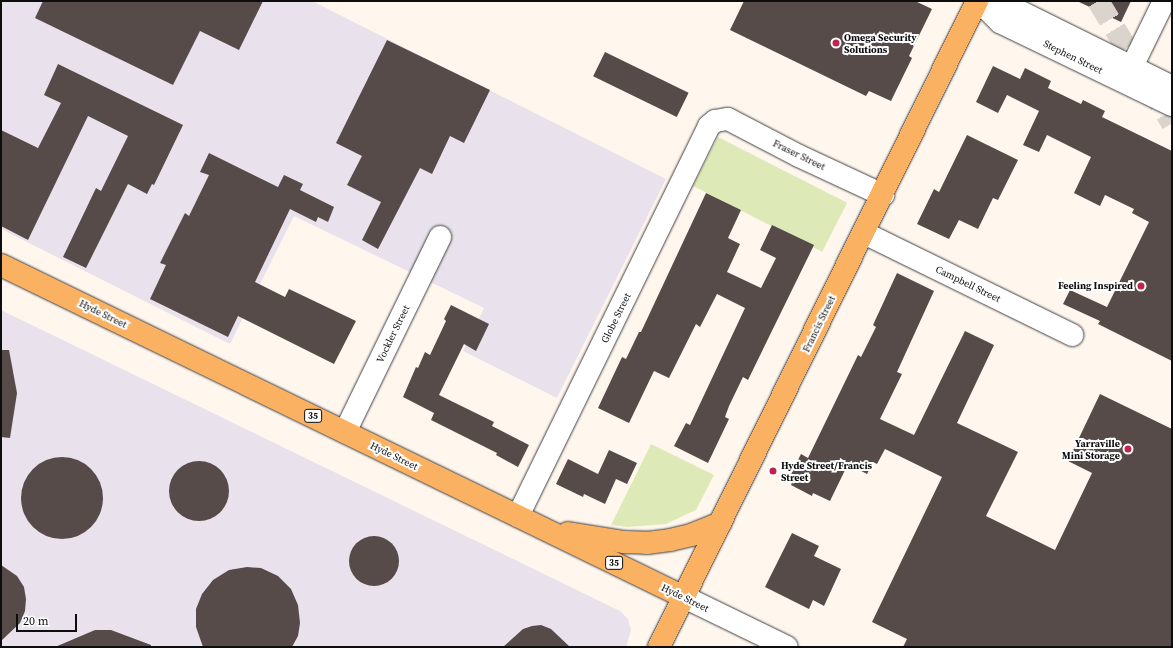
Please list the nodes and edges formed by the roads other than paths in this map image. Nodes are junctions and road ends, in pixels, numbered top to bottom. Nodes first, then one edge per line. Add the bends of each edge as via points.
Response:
1 (978, 1) edge
2 (984, 1) edge
3 (1164, 1) edge
4 (1128, 74) junction
5 (1172, 86) edge
6 (1172, 105) edge
7 (715, 121) joint
8 (883, 195) junction
9 (864, 233) junction
10 (440, 237) dead end
11 (1, 265) edge
12 (1072, 335) dead end
13 (345, 432) junction
14 (518, 516) junction
15 (721, 523) junction
16 (545, 530) junction
17 (684, 597) junction
18 (659, 647) edge
19 (787, 647) edge

1 - 4 street, Stephen Street via 1000,22
1 - 8 main road, Francis Street
2 - 4 street, Stephen Street via 1013,8
3 - 4 street
4 - 5 street, Stephen Street
4 - 6 street, Stephen Street
7 - 8 street, Fraser Street via 728,120 736,123
7 - 14 street, Globe Street via 701,140
8 - 9 main road, Francis Street
9 - 12 street, Campbell Street
9 - 15 main road, Francis Street
10 - 13 street, Vockler Street
11 - 13 main road, Hyde Street / 35
13 - 14 main road, Hyde Street / 35
14 - 16 main road, Hyde Street / 35
15 - 16 main road via 691,535 647,543
15 - 17 main road, Francis Street
16 - 17 main road, Hyde Street / 35
17 - 18 main road, Francis Street
17 - 19 street, Hyde Street

